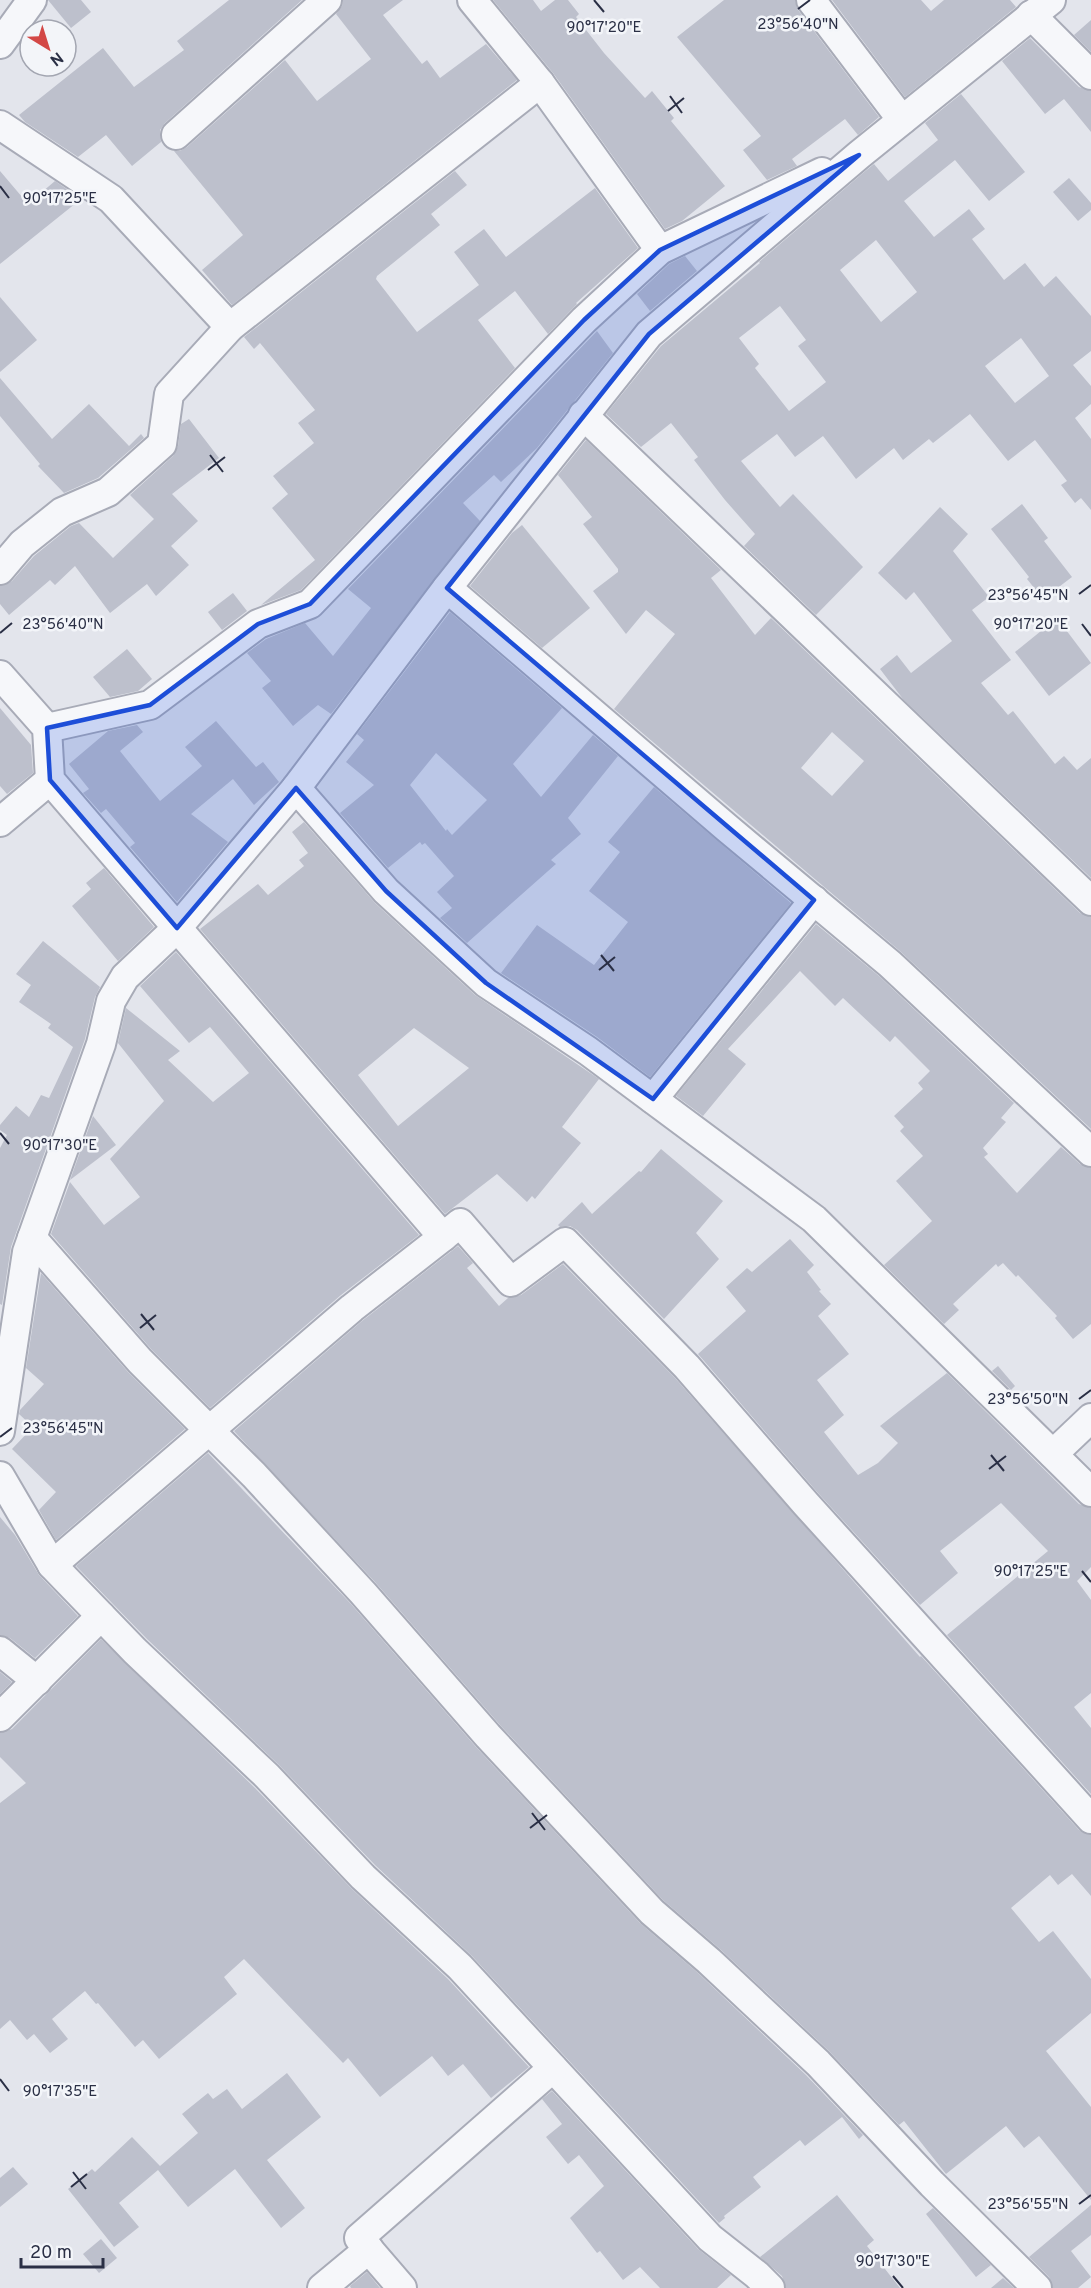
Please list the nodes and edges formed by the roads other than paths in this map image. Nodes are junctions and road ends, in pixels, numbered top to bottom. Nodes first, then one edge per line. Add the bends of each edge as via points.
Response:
1 (32, 0) edge
2 (327, 0) edge
3 (472, 0) edge
4 (811, 0) edge
5 (1041, 7) edge
6 (0, 44) edge
7 (1091, 75) edge
8 (540, 84) junction
9 (902, 120) junction
10 (0, 125) edge
11 (176, 135) dead end
12 (859, 155) junction
13 (660, 250) junction
14 (230, 327) junction
15 (583, 415) junction
16 (0, 570) edge
17 (447, 588) junction
18 (0, 675) edge
19 (47, 728) junction
20 (50, 780) junction
21 (296, 788) junction
22 (0, 822) edge
23 (814, 900) junction
24 (1091, 901) edge
25 (177, 928) junction
26 (652, 1099) junction
27 (1091, 1152) edge
28 (32, 1238) junction
29 (443, 1238) junction
30 (1091, 1418) edge
31 (209, 1430) junction
32 (0, 1431) edge
33 (1053, 1454) junction
34 (0, 1476) edge
35 (1091, 1492) edge
36 (52, 1565) junction
37 (101, 1616) junction
38 (0, 1651) edge
39 (37, 1681) junction
40 (0, 1717) edge
41 (1091, 1819) edge
42 (553, 2068) junction
43 (369, 2249) junction
44 (322, 2288) edge
45 (402, 2288) edge
46 (770, 2288) edge
47 (1036, 2288) edge

1 - 6 street
2 - 11 street
3 - 8 street
4 - 9 street
5 - 7 street
5 - 9 street
8 - 13 street
8 - 14 street
9 - 12 street
10 - 14 street via 111,199
12 - 13 street
12 - 15 street via 649,334
13 - 19 street via 584,320 310,604 258,624 150,705
14 - 16 street via 168,394 162,444 108,492 62,512 22,544
15 - 17 street
15 - 24 street
17 - 21 street
17 - 23 street
18 - 19 street
19 - 20 street
20 - 22 street
20 - 25 street
21 - 25 street
21 - 26 street via 386,891 486,983
23 - 26 street
23 - 27 street via 890,964
25 - 28 street via 124,977 111,1001 101,1044
25 - 29 street
26 - 33 street via 814,1219
28 - 31 street via 140,1361
28 - 32 street
29 - 31 street via 352,1308
29 - 41 street via 460,1223 511,1282 566,1242 687,1367
30 - 33 street
31 - 36 street
31 - 47 street via 363,1593 488,1736 652,1912 818,2064
33 - 35 street
34 - 36 street
36 - 37 street
37 - 39 street
37 - 42 street via 267,1776 363,1877 460,1967
38 - 39 street
39 - 40 street
42 - 43 street via 359,2238
42 - 46 street via 710,2238
43 - 44 street
43 - 45 street

